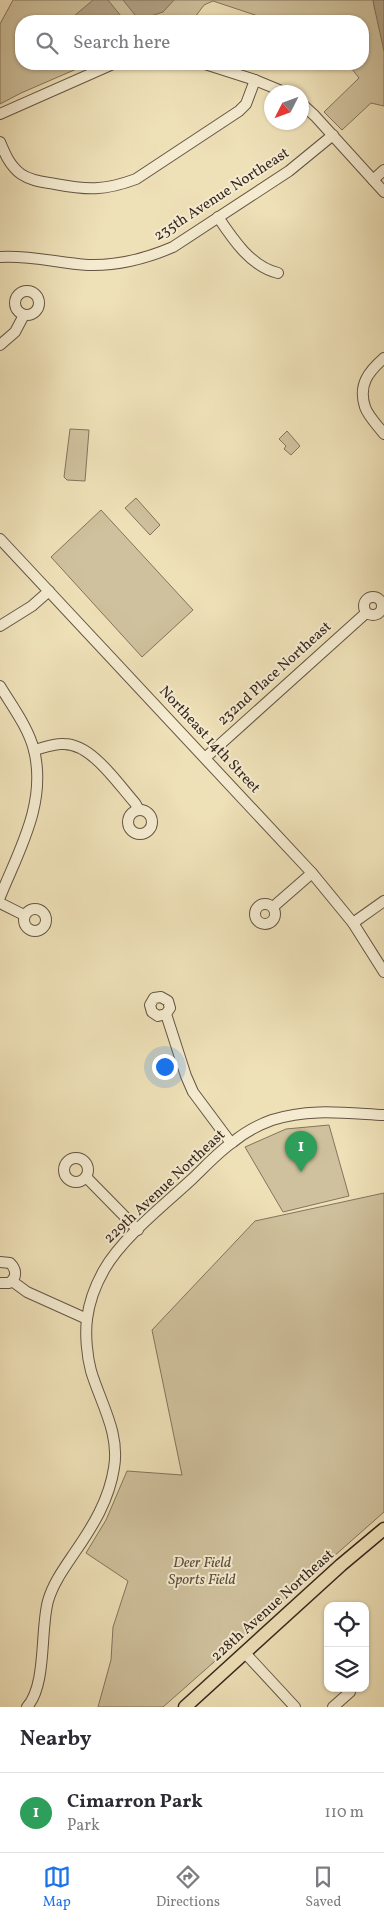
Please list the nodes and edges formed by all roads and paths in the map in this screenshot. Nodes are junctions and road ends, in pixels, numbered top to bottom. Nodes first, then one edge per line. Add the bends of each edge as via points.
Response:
1 (99, 70) edge
2 (224, 70) edge
3 (255, 80) junction
4 (267, 85) edge
5 (309, 111) edge
6 (0, 114) edge
7 (333, 135) junction
8 (0, 142) edge
9 (384, 170) edge
10 (373, 180) junction
11 (384, 192) edge
12 (218, 218) junction
13 (0, 257) edge
14 (278, 272) dead end
15 (24, 315) dead end
16 (0, 345) edge
17 (384, 358) edge
18 (384, 434) edge
19 (0, 539) edge
20 (48, 591) junction
21 (366, 613) dead end
22 (0, 626) edge
23 (0, 686) edge
24 (34, 750) junction
25 (205, 758) junction
26 (139, 810) dead end
27 (312, 873) junction
28 (0, 897) edge
29 (384, 901) edge
30 (0, 904) edge
31 (273, 907) dead end
32 (24, 915) dead end
33 (353, 923) junction
34 (384, 972) edge
35 (166, 1014) dead end
36 (384, 1115) edge
37 (231, 1143) junction
38 (86, 1177) dead end
39 (138, 1230) junction
40 (0, 1262) edge
41 (12, 1281) junction
42 (0, 1283) edge
43 (87, 1319) junction
44 (384, 1529) edge
45 (245, 1653) junction
46 (350, 1692) dead end
47 (27, 1707) edge
48 (185, 1707) edge
49 (295, 1707) edge
50 (333, 1707) edge

1 - 6 street
2 - 3 street
3 - 4 street
3 - 8 street via 246,104 234,115 136,180 120,185 86,190 37,181 15,169
5 - 7 street
7 - 10 street
7 - 12 street, 235th Avenue Northeast via 302,162
9 - 10 street
10 - 11 street
12 - 13 street, 235th Avenue Northeast via 173,247 131,262 87,265
12 - 14 street via 250,257 265,269
15 - 16 street via 15,332
17 - 18 street via 372,368 363,390 365,409
19 - 20 street, Northeast 14th Street
20 - 22 street via 32,606
20 - 25 street, Northeast 14th Street
21 - 25 street, 232nd Place Northeast
23 - 24 street
24 - 26 street via 64,744 86,750
24 - 28 street via 36,801
25 - 27 street, Northeast 14th Street
27 - 31 street
27 - 33 street, Northeast 14th Street
29 - 33 street
30 - 32 street
33 - 34 street, Northeast 14th Street
35 - 37 street via 193,1092
36 - 37 street, 229th Avenue Northeast via 315,1111 290,1115 270,1121
37 - 39 street, 229th Avenue Northeast
38 - 39 street
39 - 43 street, 229th Avenue Northeast via 104,1269 96,1284
40 - 41 street via 13,1266 16,1274
41 - 42 street
41 - 43 street via 27,1292
43 - 47 street, 229th Avenue Northeast via 87,1351 112,1424 116,1444 115,1467 103,1507 57,1579 48,1600 38,1683
44 - 45 main road, 228th Avenue Northeast
45 - 48 main road, 228th Avenue Northeast
45 - 49 street
46 - 50 street

